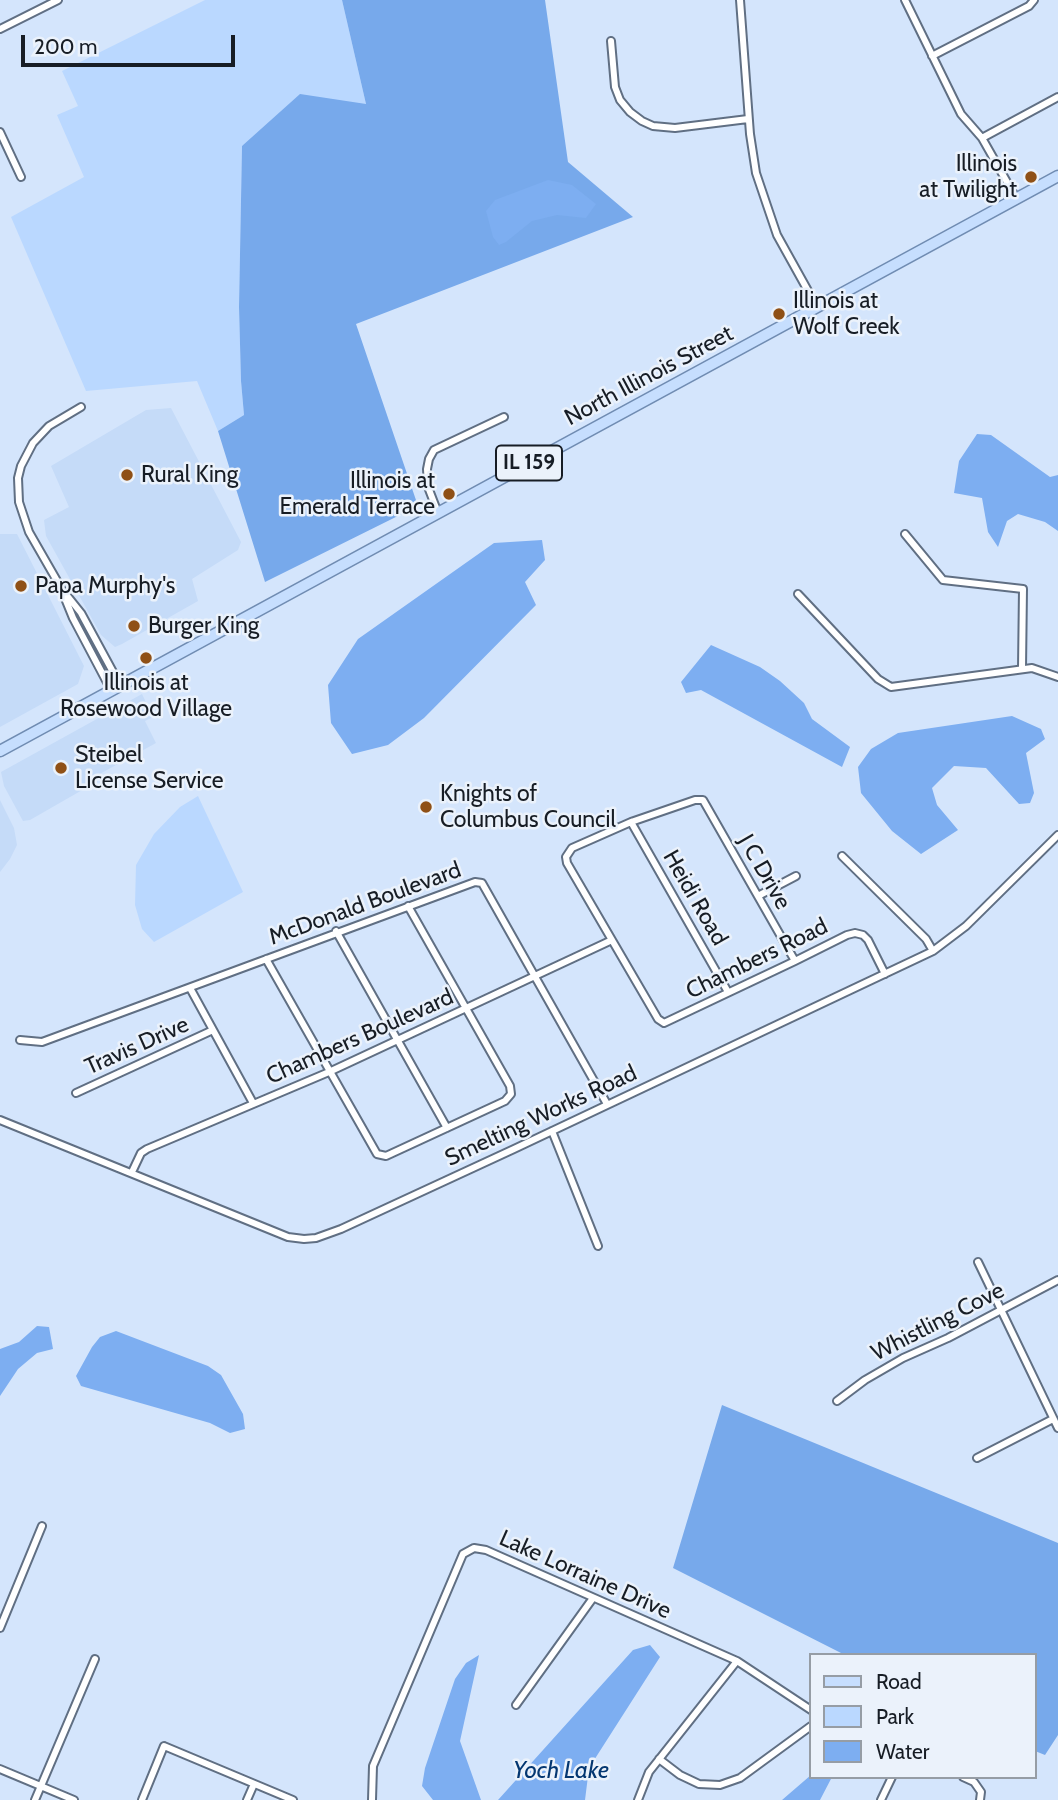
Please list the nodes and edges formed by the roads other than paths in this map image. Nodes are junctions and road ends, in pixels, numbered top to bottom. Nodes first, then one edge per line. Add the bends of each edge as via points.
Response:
1 (58, 0) edge
2 (740, 0) edge
3 (905, 0) edge
4 (1034, 0) edge
5 (0, 29) edge
6 (611, 41) dead end
7 (932, 56) junction
8 (1058, 97) edge
9 (748, 118) junction
10 (1, 136) edge
11 (982, 138) junction
12 (1058, 176) edge
13 (21, 177) dead end
14 (1016, 198) junction
15 (817, 307) junction
16 (81, 407) dead end
17 (504, 417) dead end
18 (438, 513) junction
19 (905, 534) dead end
20 (797, 594) dead end
21 (1022, 668) junction
22 (1058, 677) edge
23 (116, 688) junction
24 (0, 751) edge
25 (631, 822) junction
26 (1058, 835) edge
27 (842, 856) dead end
28 (796, 876) dead end
29 (758, 896) junction
30 (408, 906) junction
31 (336, 932) junction
32 (612, 940) junction
33 (933, 951) junction
34 (266, 959) junction
35 (795, 961) junction
36 (885, 974) junction
37 (536, 976) junction
38 (190, 988) junction
39 (729, 992) junction
40 (466, 1009) junction
41 (213, 1030) junction
42 (20, 1040) dead end
43 (398, 1040) junction
44 (330, 1072) junction
45 (76, 1093) dead end
46 (253, 1103) junction
47 (607, 1104) junction
48 (0, 1120) edge
49 (447, 1128) junction
50 (552, 1131) junction
51 (132, 1172) junction
52 (598, 1246) dead end
53 (978, 1262) dead end
54 (1058, 1280) edge
55 (1001, 1309) junction
56 (837, 1401) dead end
57 (1053, 1419) junction
58 (1058, 1428) edge
59 (977, 1458) dead end
60 (42, 1526) dead end
61 (593, 1598) junction
62 (0, 1628) edge
63 (95, 1659) dead end
64 (737, 1661) junction
65 (516, 1705) dead end
66 (810, 1709) edge
67 (810, 1727) edge
68 (659, 1759) junction
69 (0, 1769) edge
70 (891, 1779) edge
71 (967, 1779) edge
72 (254, 1784) junction
73 (41, 1786) junction
74 (35, 1800) edge
75 (74, 1800) edge
76 (142, 1800) edge
77 (247, 1800) edge
78 (293, 1800) edge
79 (372, 1800) edge
80 (638, 1800) edge
81 (881, 1800) edge
82 (980, 1800) edge

1 - 5 street
2 - 9 street
3 - 7 street
4 - 7 street
6 - 9 street via 620,100 642,121 675,128
7 - 11 street via 961,114
8 - 11 street
9 - 15 street via 764,202
10 - 13 street
11 - 14 street
12 - 14 main road, North Illinois Street / IL 159
14 - 15 main road, North Illinois Street / IL 159
15 - 18 main road, North Illinois Street / IL 159
16 - 23 street via 39,435 18,478 19,502 73,618
17 - 18 street via 434,450 426,469
18 - 23 main road, North Illinois Street / IL 159
19 - 21 street via 943,580 1023,589
20 - 21 street via 891,687
21 - 22 street
23 - 24 main road, North Illinois Street / IL 159
25 - 29 street, J C Drive via 703,800
25 - 32 street via 572,848 566,857
25 - 39 street, Heidi Road
26 - 33 street, Smelting Works Road
27 - 33 street
28 - 29 street
29 - 35 street, J C Drive
30 - 31 street, McDonald Boulevard
30 - 37 street, McDonald Boulevard via 475,881 482,883
30 - 40 street
31 - 34 street, McDonald Boulevard
31 - 43 street
32 - 37 street, Chambers Boulevard
32 - 39 street, Chambers Road via 664,1023
33 - 36 street, Smelting Works Road
34 - 38 street, McDonald Boulevard
34 - 44 street
35 - 36 street, Chambers Road via 855,933 868,940
35 - 39 street, Chambers Road
36 - 47 street, Smelting Works Road
37 - 40 street, Chambers Boulevard
37 - 47 street, McDonald Boulevard
38 - 41 street
38 - 42 street, McDonald Boulevard via 42,1042
40 - 43 street, Chambers Boulevard
40 - 49 street via 511,1094
41 - 45 street, Travis Drive
41 - 46 street
43 - 44 street, Chambers Boulevard
43 - 49 street
44 - 46 street, Chambers Boulevard
44 - 49 street via 377,1154 386,1156
46 - 51 street, Chambers Boulevard via 147,1149
47 - 50 street, Smelting Works Road
48 - 51 street, Smelting Works Road
50 - 51 street, Smelting Works Road via 341,1229 304,1239 288,1237
50 - 52 street
53 - 55 street
54 - 55 street, Whistling Cove
55 - 56 street, Whistling Cove via 865,1380
55 - 57 street
57 - 58 street
57 - 59 street
60 - 62 street
61 - 64 street, Lake Lorraine Drive
61 - 65 street
61 - 79 street, Lake Lorraine Drive via 486,1550 474,1548 463,1554 373,1766
63 - 73 street
64 - 66 street, Lake Lorraine Drive
64 - 68 street
67 - 68 street via 740,1778 720,1785 699,1784
68 - 80 street
69 - 73 street
70 - 81 street
71 - 82 street via 981,1792
72 - 76 street via 164,1746
72 - 77 street
72 - 78 street
73 - 74 street
73 - 75 street

